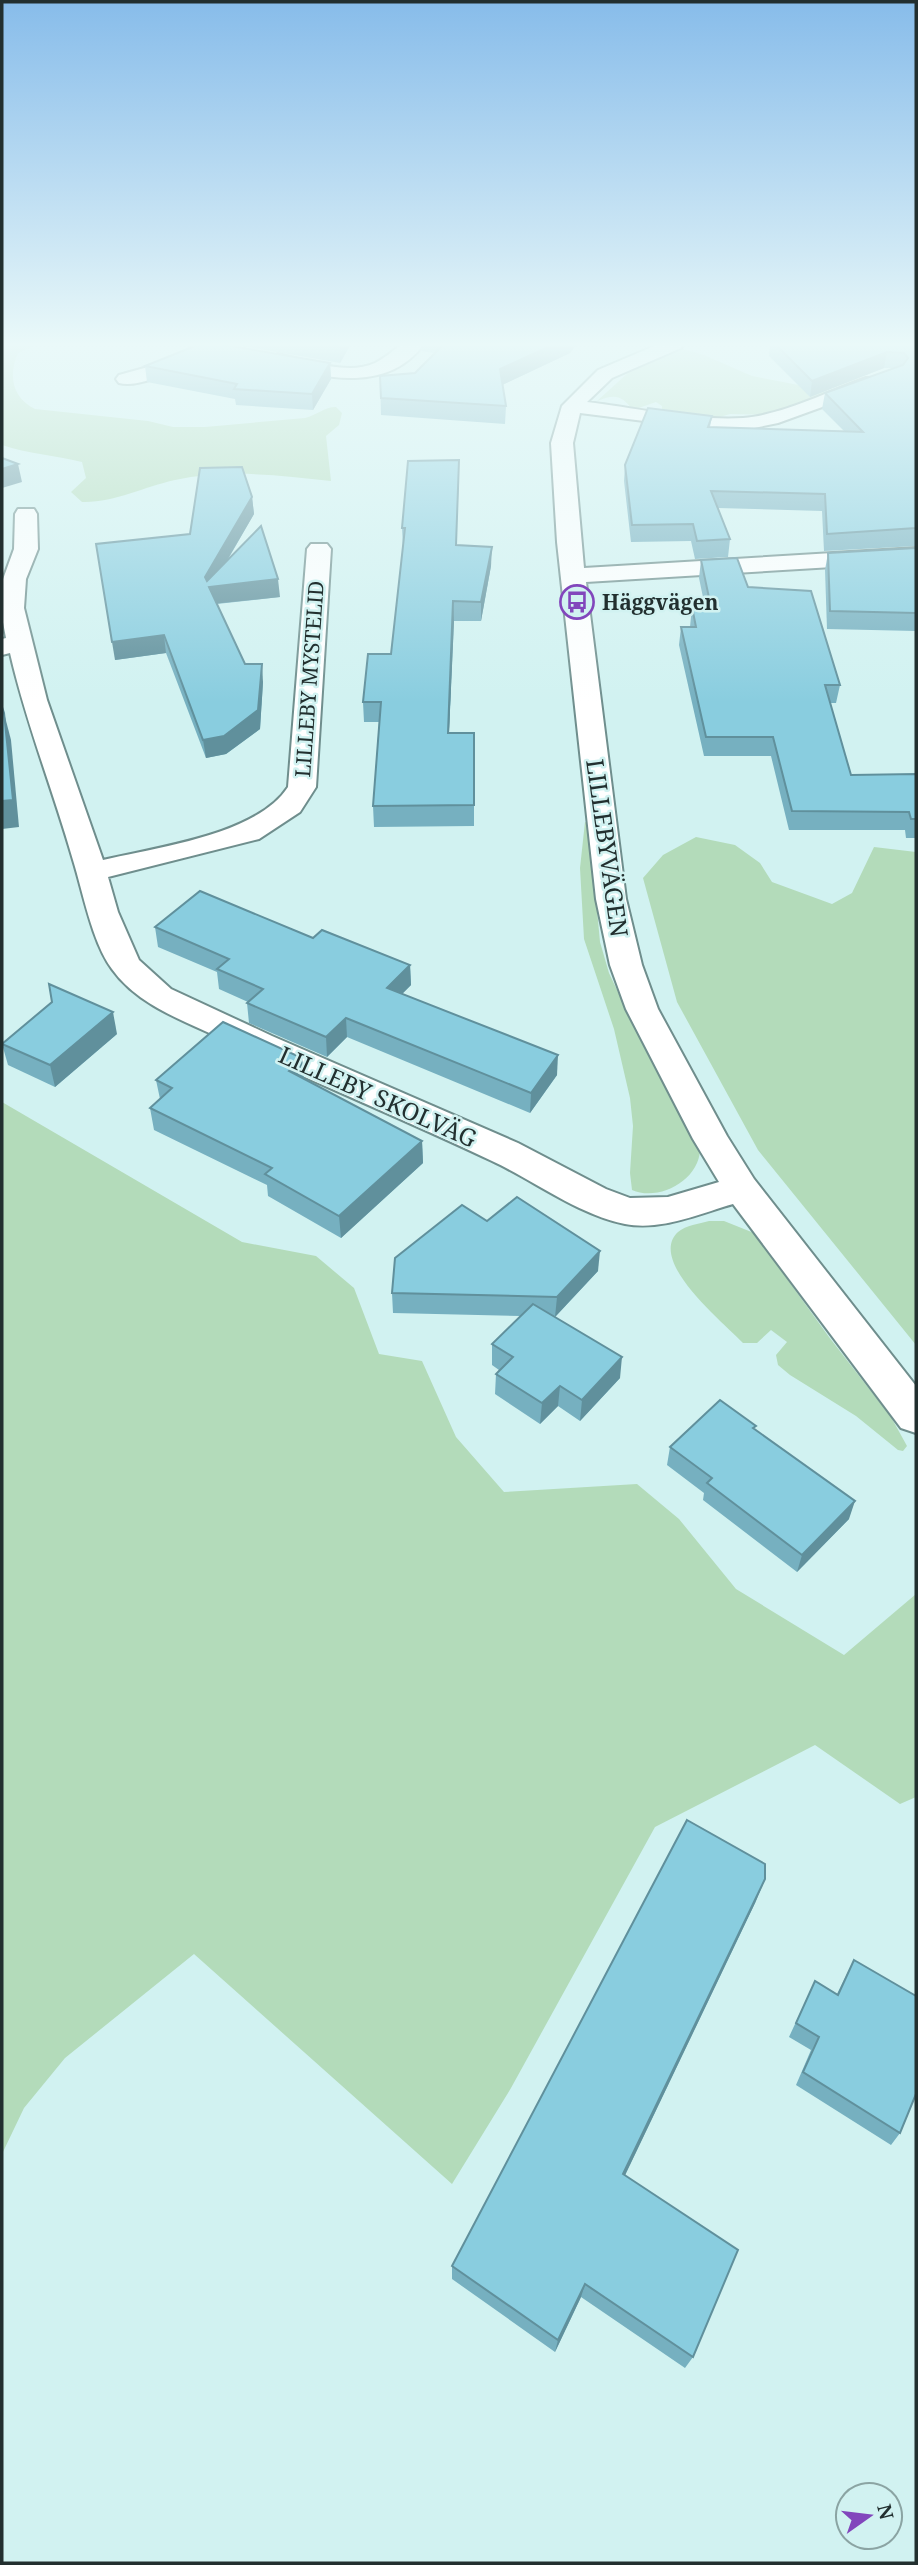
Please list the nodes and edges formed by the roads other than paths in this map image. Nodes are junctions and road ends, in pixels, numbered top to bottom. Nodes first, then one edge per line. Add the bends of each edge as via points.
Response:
1 (563, 464) edge
2 (26, 514) dead end
3 (319, 549) dead end
4 (916, 555) edge
5 (574, 576) junction
6 (11, 645) edge
7 (92, 872) junction
8 (741, 1188) junction
9 (916, 1416) edge

1 - 5 street, LILLEBYVÄGEN
2 - 6 street, LILLEBY SKOLVÄG via 26,549 14,579
3 - 7 street, LILLEBY MYSTELID via 302,787 290,806 249,833
4 - 5 street
5 - 8 street, LILLEBYVÄGEN via 611,898 626,965 675,1075
6 - 7 street, LILLEBY SKOLVÄG
7 - 8 street, LILLEBY SKOLVÄG via 125,965 159,996 627,1211 668,1210
8 - 9 street, LILLEBYVÄGEN

